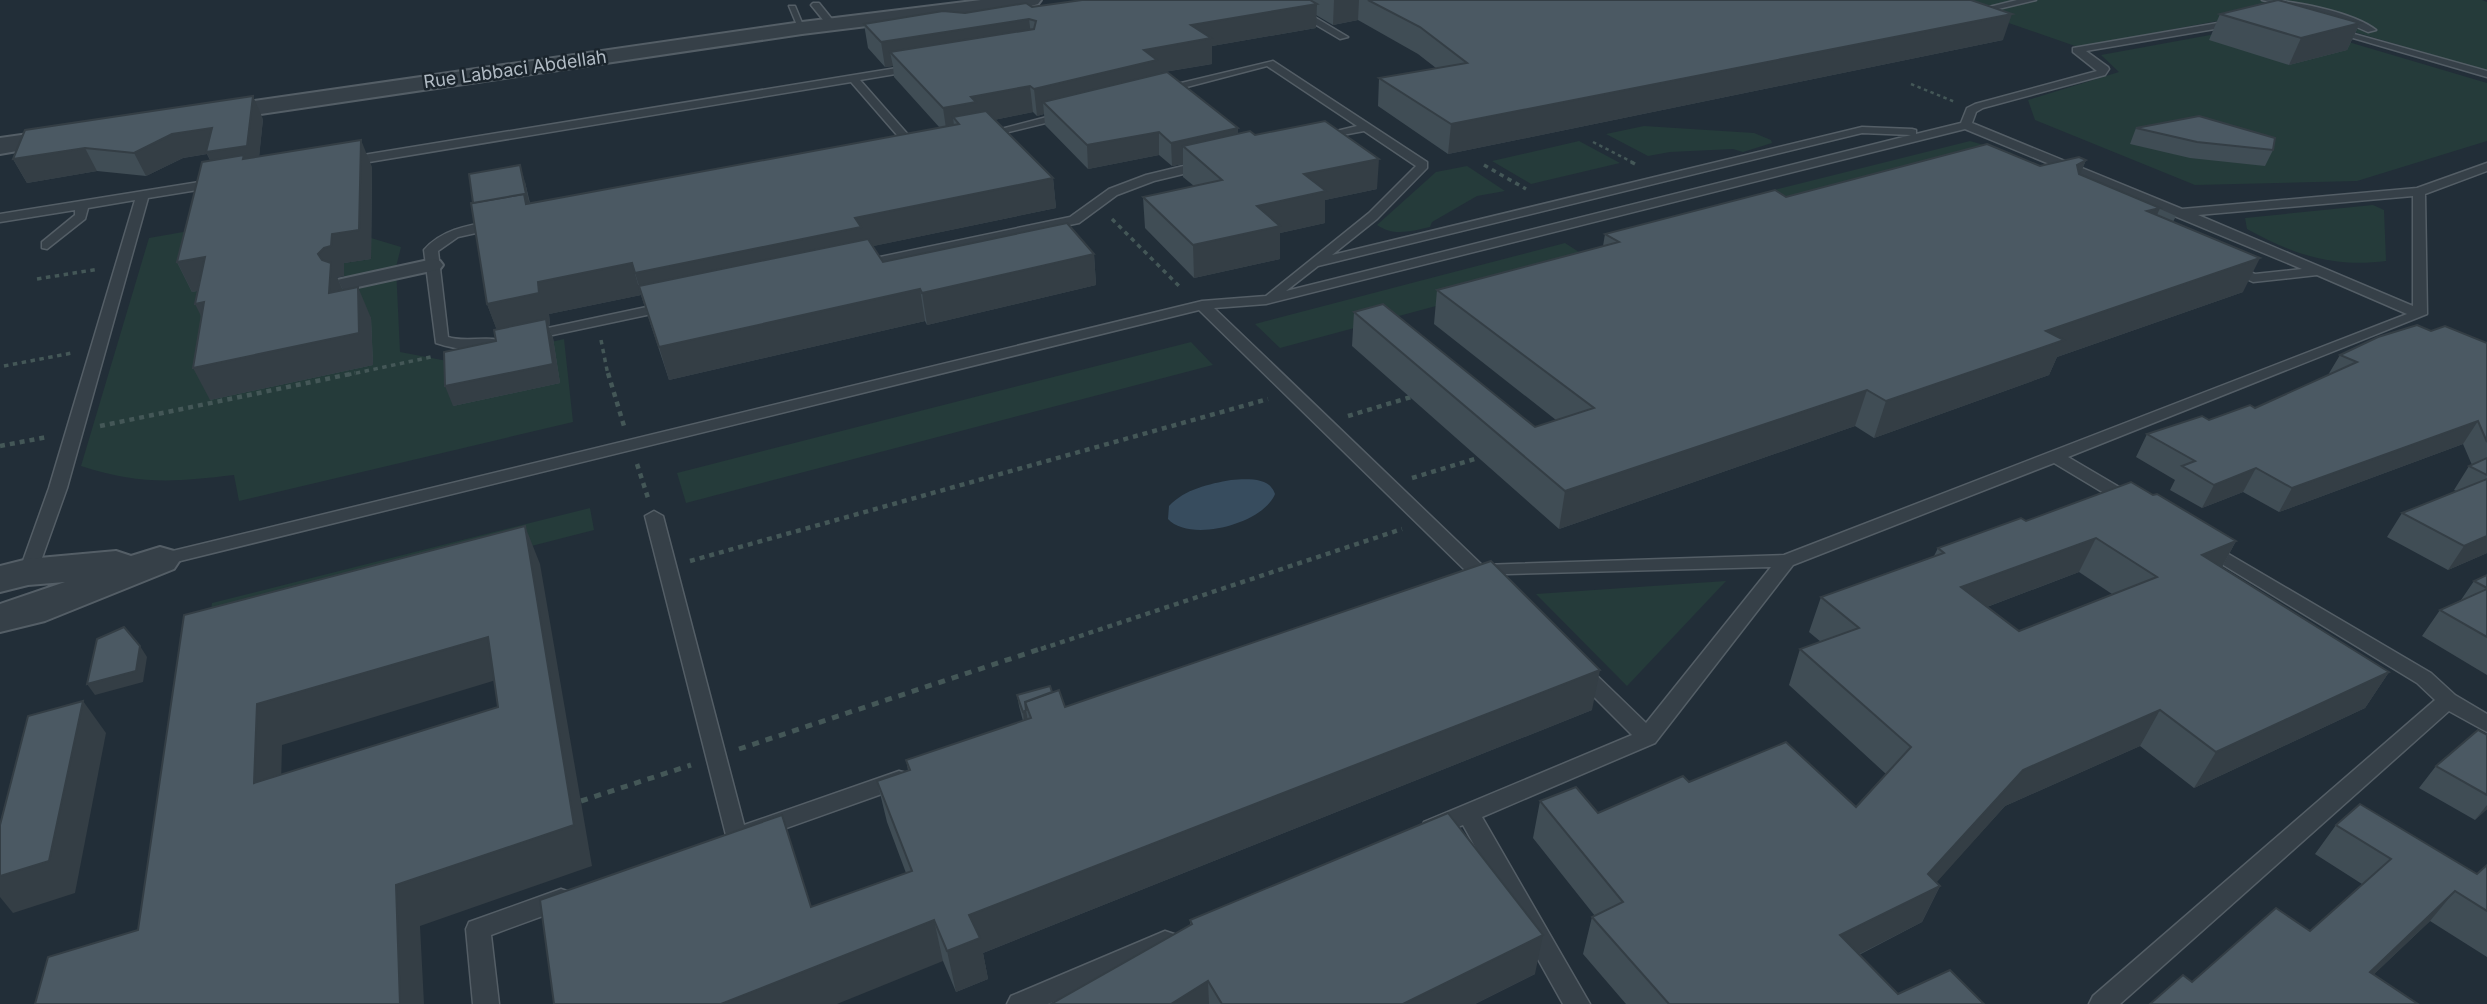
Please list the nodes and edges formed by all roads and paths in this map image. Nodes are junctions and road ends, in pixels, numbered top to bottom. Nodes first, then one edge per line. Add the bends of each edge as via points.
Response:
1 (1005, 0) edge
2 (1031, 0) edge
3 (1279, 0) edge
4 (2031, 0) edge
5 (2267, 0) edge
6 (1990, 8) edge
7 (825, 17) junction
8 (2245, 21) edge
9 (2325, 27) edge
10 (1343, 37) dead end
11 (2448, 63) junction
12 (922, 67) edge
13 (2487, 74) edge
14 (853, 78) junction
15 (1911, 84) dead end
16 (1150, 94) edge
17 (1961, 104) dead end
18 (1083, 111) edge
19 (179, 117) edge
20 (1966, 125) junction
21 (1364, 128) junction
22 (96, 129) edge
23 (1930, 133) junction
24 (974, 136) edge
25 (1311, 140) edge
26 (1593, 142) dead end
27 (0, 144) edge
28 (913, 148) edge
29 (1217, 162) edge
30 (334, 164) edge
31 (1634, 164) dead end
32 (1484, 165) dead end
33 (2487, 167) edge
34 (225, 182) edge
35 (2107, 183) junction
36 (1526, 189) dead end
37 (2419, 192) junction
38 (2084, 193) edge
39 (143, 195) junction
40 (82, 205) junction
41 (2180, 213) junction
42 (0, 218) edge
43 (516, 221) edge
44 (1129, 233) dead end
45 (47, 246) dead end
46 (2217, 262) edge
47 (1312, 264) junction
48 (433, 265) junction
49 (121, 266) junction
50 (850, 268) edge
51 (1158, 269) dead end
52 (2319, 271) junction
53 (37, 279) dead end
54 (344, 284) dead end
55 (1266, 300) junction
56 (687, 303) edge
57 (1202, 305) junction
58 (2420, 314) junction
59 (602, 348) dead end
60 (97, 349) junction
61 (435, 356) dead end
62 (4, 366) dead end
63 (611, 388) dead end
64 (1293, 392) junction
65 (1411, 397) dead end
66 (1324, 422) junction
67 (72, 432) junction
68 (0, 446) edge
69 (2055, 456) junction
70 (1478, 458) dead end
71 (1389, 485) junction
72 (2150, 513) edge
73 (654, 516) dead end
74 (1426, 522) junction
75 (2198, 542) edge
76 (160, 560) joint
77 (1786, 561) junction
78 (667, 568) junction
79 (114, 571) junction
80 (1477, 571) junction
81 (14, 575) edge
82 (1453, 580) edge
83 (1497, 590) edge
84 (0, 618) edge
85 (1567, 659) edge
86 (2448, 700) junction
87 (2487, 724) edge
88 (1647, 737) junction
89 (716, 757) junction
90 (919, 771) edge
91 (581, 802) dead end
92 (1468, 813) junction
93 (1417, 835) edge
94 (736, 837) junction
95 (710, 846) edge
96 (582, 892) edge
97 (1187, 933) edge
98 (486, 1004) edge
99 (1020, 1004) edge
100 (1577, 1004) edge
101 (2102, 1004) edge

1 - 7 street, Rue Labbaci Abdellah
2 - 7 street, Rue Labbaci Abdellah
3 - 10 lane
4 - 6 lane
5 - 11 lane via 2346,19
7 - 19 street, Rue Labbaci Abdellah
8 - 20 lane via 2077,50 2104,69 2101,73 1979,106 1971,110
9 - 11 lane
11 - 13 lane
12 - 14 lane
14 - 28 lane
14 - 30 lane
15 - 17 path
16 - 21 lane via 1269,63
18 - 24 lane
20 - 23 lane
20 - 35 lane
21 - 25 lane
21 - 47 lane via 1423,165 1373,216
22 - 27 street
23 - 47 lane via 1862,130
23 - 55 lane
26 - 31 path
29 - 50 lane via 1113,192 1074,220
32 - 36 path
33 - 37 lane
34 - 39 lane
35 - 38 lane
35 - 41 lane
37 - 41 lane
37 - 58 lane
39 - 40 lane
39 - 49 lane
40 - 42 lane
40 - 45 lane via 80,216
41 - 52 lane
43 - 48 lane via 442,239 431,250
44 - 51 path
46 - 52 lane via 2253,278
47 - 55 lane
48 - 54 street
48 - 56 lane via 441,340 460,346 489,345
49 - 53 path
49 - 60 lane
52 - 58 lane
55 - 57 lane
57 - 64 lane
57 - 76 lane
58 - 69 lane
59 - 63 path
60 - 62 path
60 - 67 lane
61 - 67 path
64 - 66 lane
64 - 78 path
65 - 66 path
66 - 71 lane
67 - 68 path
67 - 81 lane via 58,488
69 - 72 lane
69 - 77 lane
70 - 71 path
71 - 74 lane
73 - 78 lane
74 - 80 lane
74 - 89 path
75 - 86 lane via 2424,678
76 - 79 street
77 - 80 lane
77 - 88 lane
78 - 89 lane
79 - 81 street
79 - 84 street via 30,611
80 - 82 lane
80 - 83 lane
85 - 88 lane
86 - 87 lane
86 - 101 lane
88 - 92 lane
89 - 91 path
89 - 94 lane
90 - 94 lane
92 - 93 lane
92 - 100 lane
94 - 95 lane
96 - 98 lane via 478,929
97 - 99 lane

